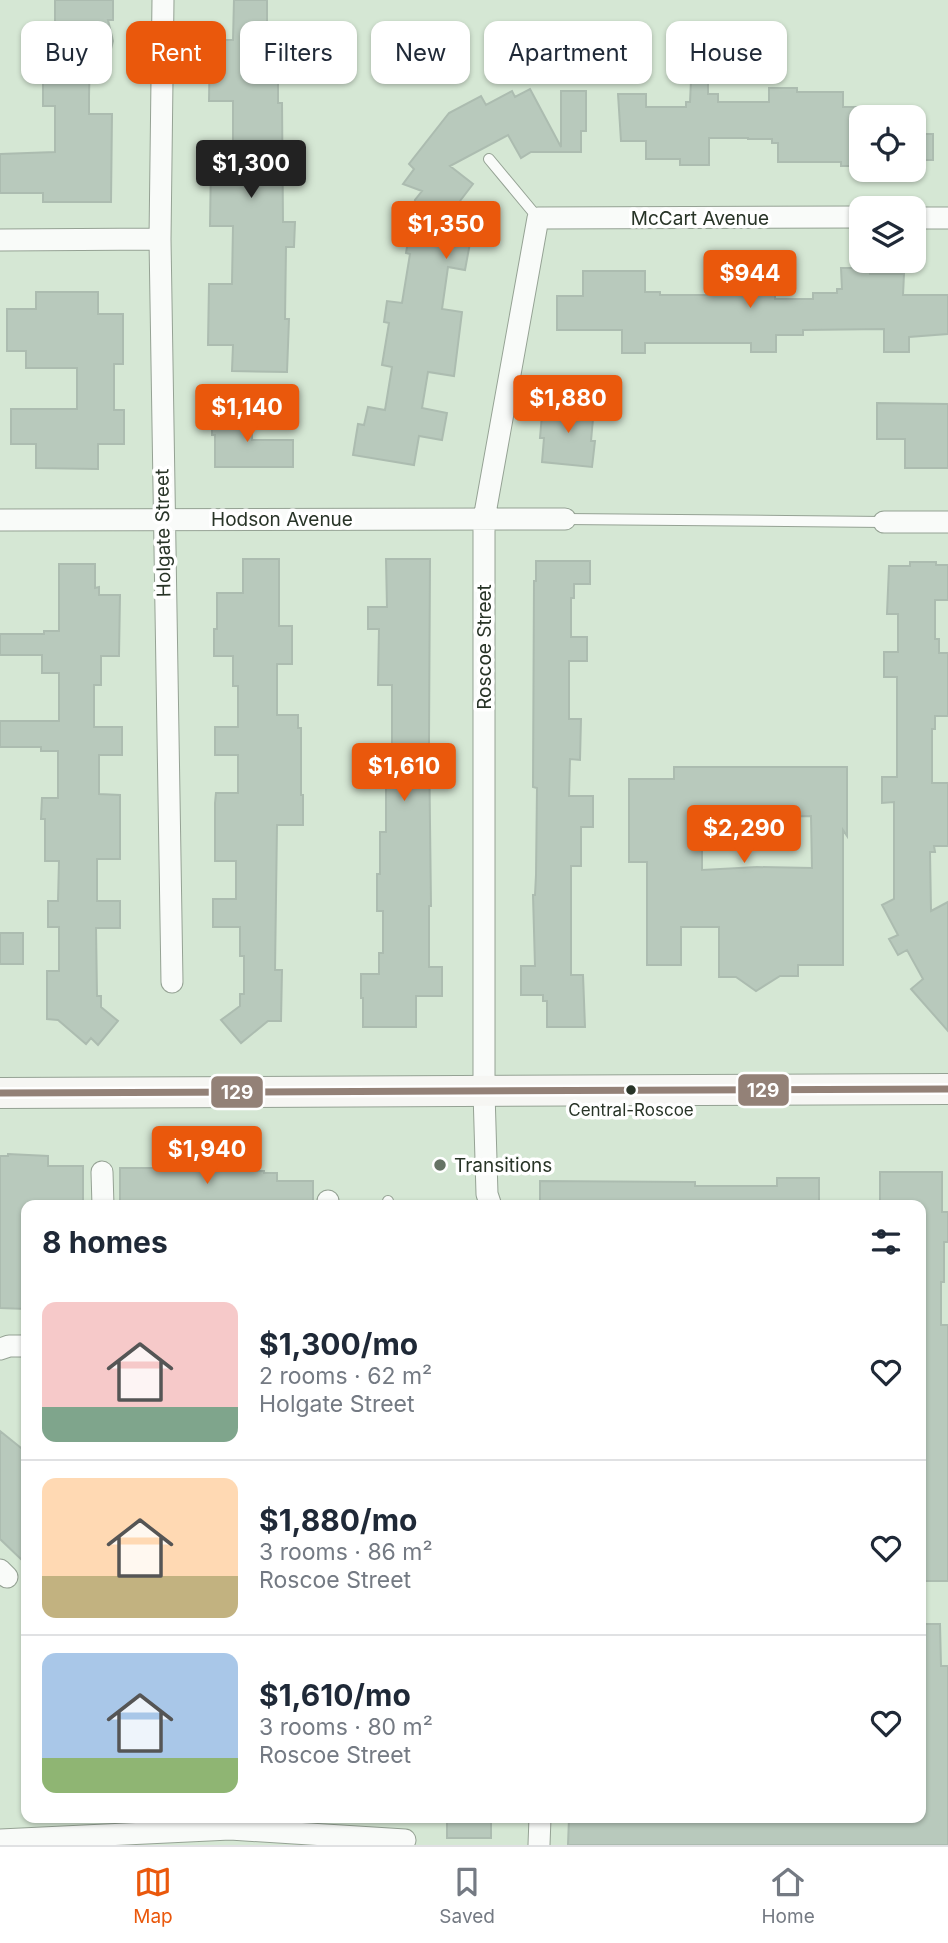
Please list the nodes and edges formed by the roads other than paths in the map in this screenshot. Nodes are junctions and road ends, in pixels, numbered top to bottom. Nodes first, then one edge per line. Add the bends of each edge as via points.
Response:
1 (163, 0) edge
2 (489, 159) dead end
3 (849, 217) edge
4 (538, 218) junction
5 (926, 218) edge
6 (948, 218) edge
7 (160, 239) junction
8 (0, 240) edge
9 (163, 519) junction
10 (484, 519) junction
11 (565, 519) joint
12 (0, 520) edge
13 (884, 522) joint
14 (948, 522) edge
15 (172, 982) dead end
16 (948, 1088) edge
17 (484, 1092) junction
18 (0, 1093) edge
19 (102, 1172) dead end
20 (103, 1200) edge
21 (489, 1200) edge
22 (21, 1346) edge
23 (0, 1349) edge
24 (540, 1823) edge
25 (230, 1831) edge
26 (0, 1840) edge
27 (405, 1840) dead end
28 (538, 1845) edge

1 - 7 street, Holgate Street
2 - 4 lane
3 - 4 street, McCart Avenue
4 - 10 street, Roscoe Street
5 - 6 street
7 - 8 street
7 - 9 street, Holgate Street
9 - 10 street, Hodson Avenue
9 - 12 street, Hodson Avenue
9 - 15 street, Holgate Street
10 - 11 street, Hodson Avenue
10 - 17 street, Roscoe Street
11 - 13 lane
13 - 14 street
16 - 17 main road
17 - 18 main road
17 - 21 street, Roscoe Street
19 - 20 street
22 - 23 street
24 - 28 street
25 - 26 street
25 - 27 street

